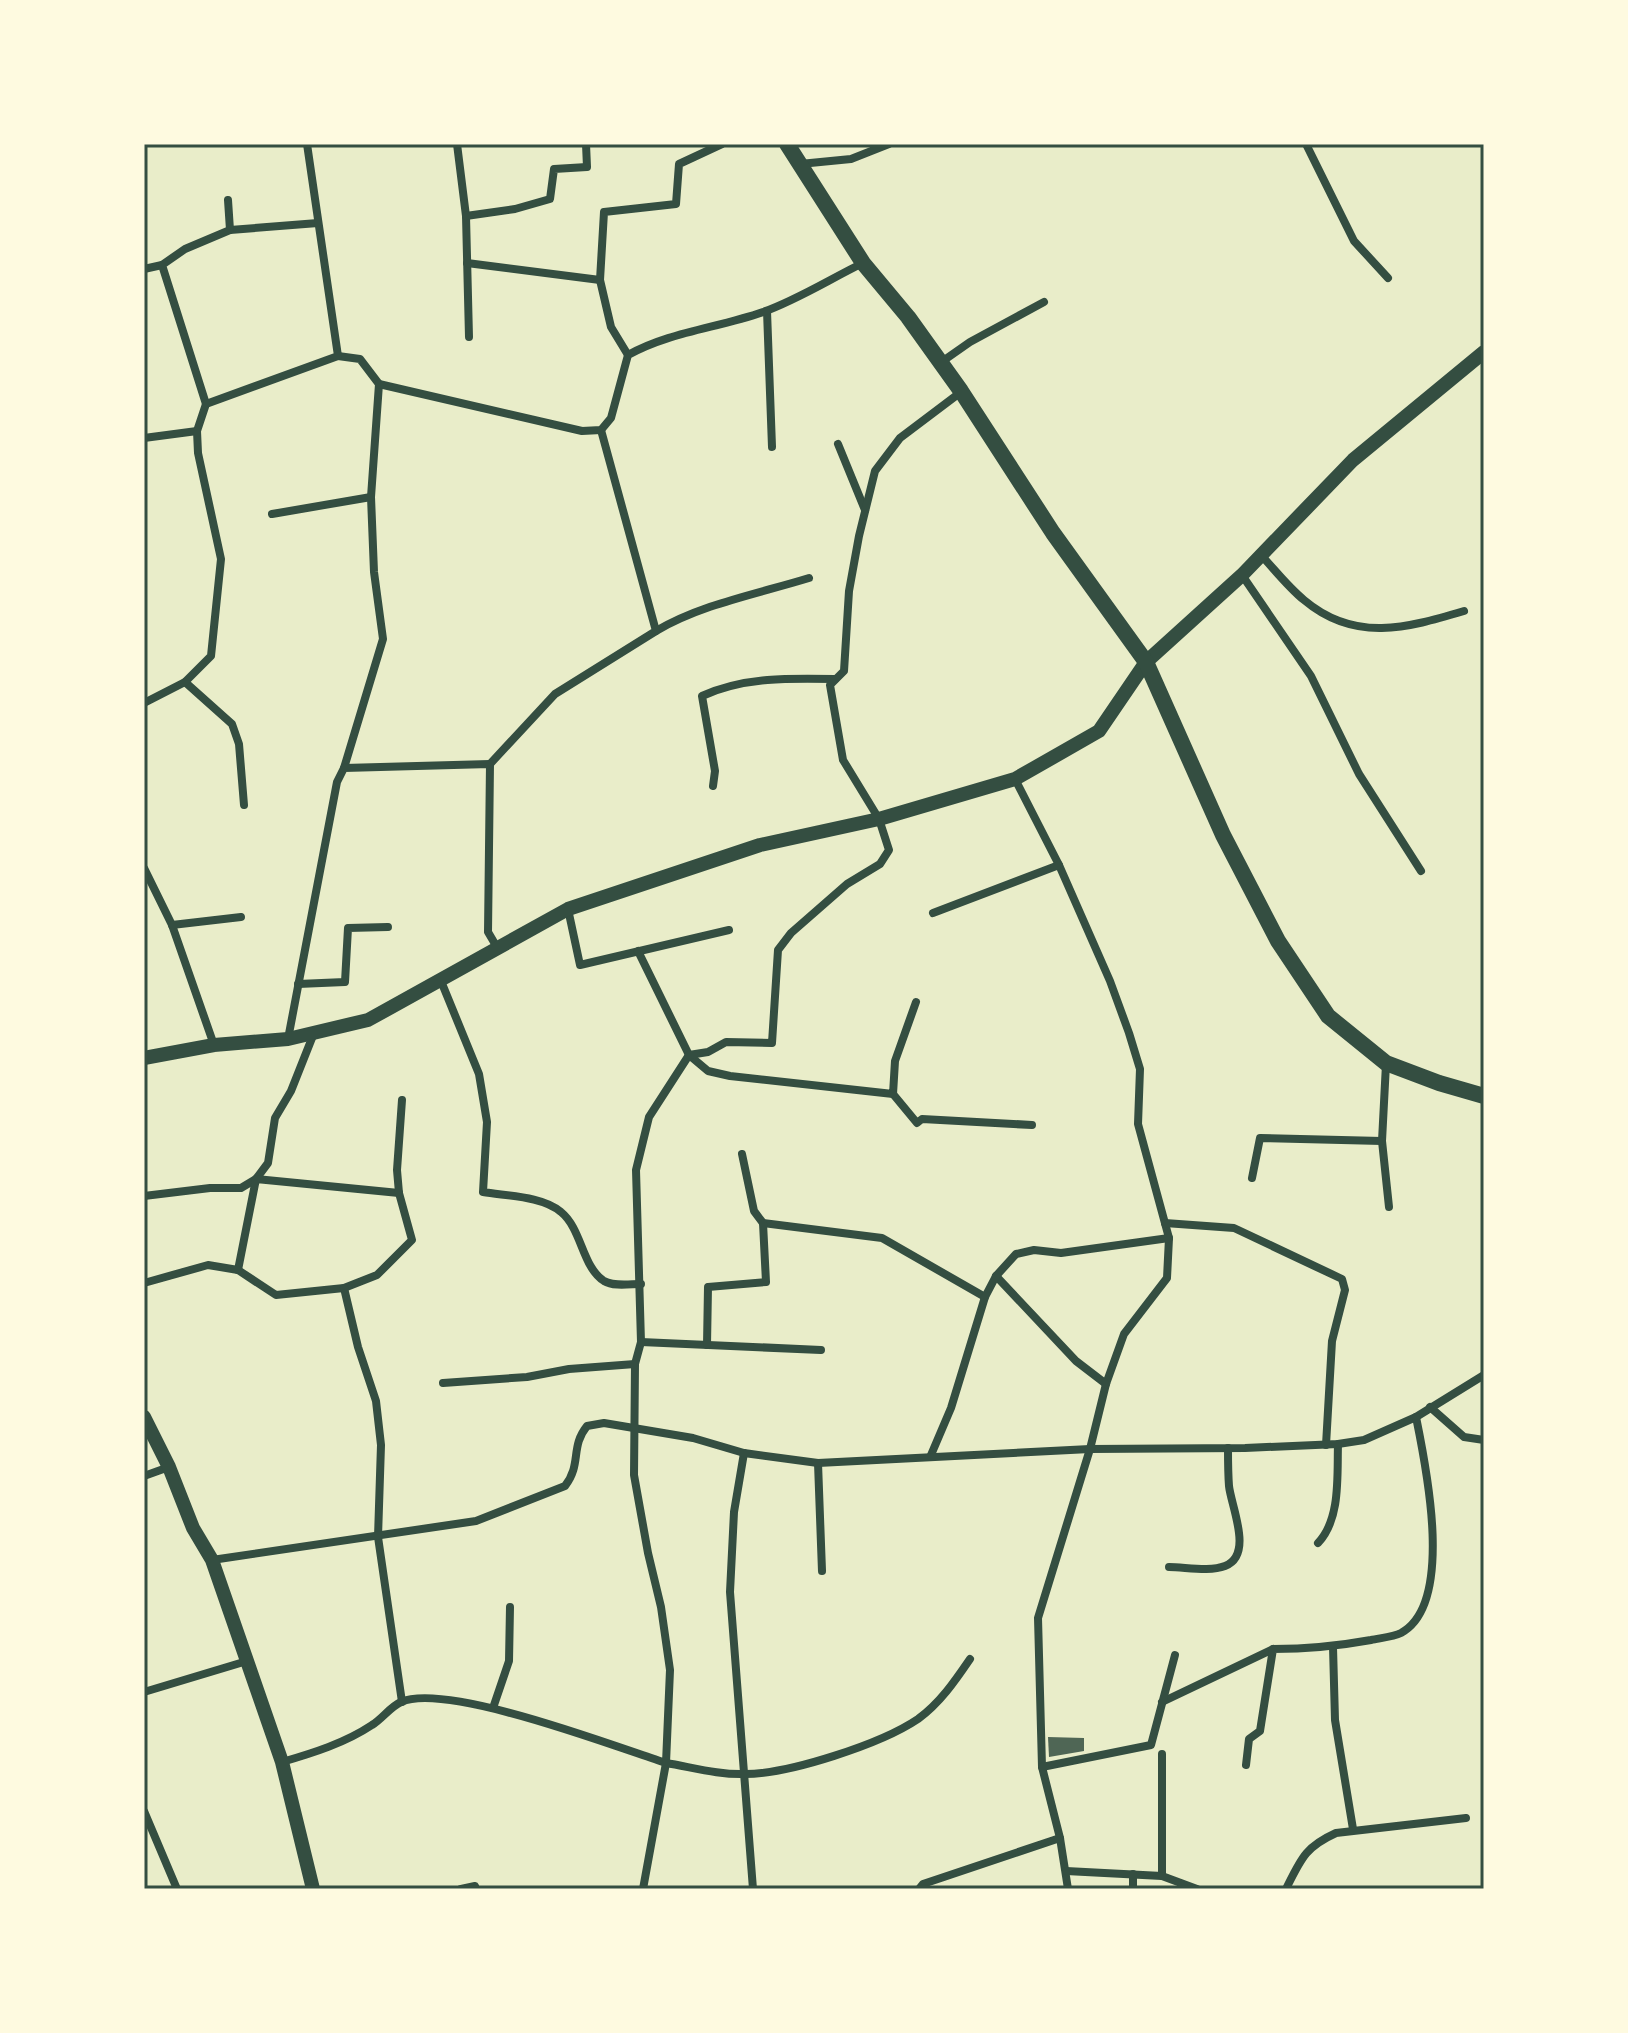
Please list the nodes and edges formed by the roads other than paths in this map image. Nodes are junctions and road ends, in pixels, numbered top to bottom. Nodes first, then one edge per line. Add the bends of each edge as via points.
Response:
1 (307, 144) edge
2 (457, 144) edge
3 (586, 144) edge
4 (722, 144) edge
5 (787, 144) edge
6 (889, 144) edge
7 (1306, 144) edge
8 (799, 164) junction
9 (228, 200) dead end
10 (466, 216) junction
11 (318, 223) junction
12 (230, 230) junction
13 (467, 263) junction
14 (863, 263) junction
15 (162, 265) junction
16 (144, 269) edge
17 (1388, 278) dead end
18 (600, 280) junction
19 (1044, 302) dead end
20 (767, 311) junction
21 (469, 337) dead end
22 (1484, 352) edge
23 (628, 355) junction
24 (338, 356) junction
25 (939, 363) junction
26 (379, 384) junction
27 (961, 391) junction
28 (206, 404) junction
29 (601, 430) junction
30 (197, 431) junction
31 (144, 438) edge
32 (838, 444) dead end
33 (772, 447) dead end
34 (371, 497) junction
35 (865, 511) junction
36 (272, 514) dead end
37 (1261, 555) junction
38 (1242, 575) junction
39 (809, 578) dead end
40 (1464, 611) dead end
41 (656, 631) junction
42 (1146, 662) junction
43 (836, 679) junction
44 (185, 682) junction
45 (144, 703) edge
46 (490, 764) junction
47 (344, 768) junction
48 (1015, 779) junction
49 (713, 786) dead end
50 (244, 805) dead end
51 (879, 819) junction
52 (1059, 865) junction
53 (144, 868) edge
54 (1421, 871) dead end
55 (568, 909) junction
56 (933, 913) dead end
57 (241, 917) dead end
58 (172, 925) junction
59 (388, 927) dead end
60 (729, 930) dead end
61 (498, 949) junction
62 (638, 951) junction
63 (441, 981) junction
64 (298, 984) junction
65 (916, 1002) dead end
66 (314, 1033) junction
67 (288, 1039) junction
68 (214, 1045) junction
69 (689, 1055) junction
70 (144, 1058) edge
71 (1386, 1063) junction
72 (893, 1094) junction
73 (1484, 1096) edge
74 (402, 1100) dead end
75 (1032, 1125) dead end
76 (1382, 1141) junction
77 (742, 1154) dead end
78 (1252, 1178) dead end
79 (256, 1179) junction
80 (399, 1193) junction
81 (144, 1196) edge
82 (1389, 1207) dead end
83 (763, 1223) junction
84 (1165, 1223) junction
85 (1169, 1238) junction
86 (238, 1270) junction
87 (996, 1276) junction
88 (144, 1283) edge
89 (641, 1284) junction
90 (344, 1288) junction
91 (985, 1297) junction
92 (641, 1342) junction
93 (707, 1345) junction
94 (821, 1350) dead end
95 (635, 1364) junction
96 (1484, 1375) edge
97 (443, 1383) dead end
98 (1106, 1384) junction
99 (1430, 1407) junction
100 (144, 1417) edge
101 (1416, 1417) junction
102 (636, 1429) junction
103 (1484, 1440) edge
104 (1338, 1444) junction
105 (1326, 1445) junction
106 (1228, 1448) junction
107 (1090, 1449) junction
108 (744, 1453) junction
109 (931, 1455) junction
110 (818, 1463) junction
111 (169, 1467) junction
112 (144, 1476) edge
113 (378, 1537) junction
114 (1318, 1543) dead end
115 (212, 1560) junction
116 (1169, 1567) dead end
117 (822, 1571) dead end
118 (510, 1607) dead end
119 (1333, 1647) junction
120 (1273, 1649) junction
121 (1175, 1655) dead end
122 (970, 1659) dead end
123 (247, 1661) junction
124 (144, 1692) edge
125 (402, 1702) junction
126 (1162, 1702) junction
127 (493, 1708) junction
128 (1162, 1754) dead end
129 (282, 1762) junction
130 (666, 1763) junction
131 (1246, 1765) dead end
132 (1042, 1767) junction
133 (745, 1774) junction
134 (144, 1811) edge
135 (1466, 1818) dead end
136 (1353, 1829) junction
137 (1060, 1838) junction
138 (1066, 1871) junction
139 (1133, 1874) junction
140 (1162, 1876) junction
141 (177, 1889) edge
142 (313, 1889) edge
143 (461, 1889) edge
144 (476, 1889) edge
145 (643, 1889) edge
146 (753, 1889) edge
147 (919, 1889) edge
148 (1068, 1889) edge
149 (1133, 1889) edge
150 (1197, 1889) edge
151 (1286, 1889) edge

1 - 11 street
2 - 10 street
3 - 10 street via 587,167 554,169 550,199
4 - 18 street via 679,164 676,204 604,212
5 - 8 main road
6 - 8 street via 851,159
7 - 17 street via 1354,241
8 - 14 main road
9 - 12 street
10 - 13 street
11 - 12 street
11 - 24 street
12 - 15 street
13 - 18 street
13 - 21 street
14 - 20 street
14 - 25 main road
15 - 16 street
15 - 28 street
18 - 23 street via 611,327
19 - 25 street
20 - 23 street via 653,341
20 - 33 street
22 - 37 street via 1353,460
23 - 29 street via 611,418
24 - 26 street via 360,359
24 - 28 street
25 - 27 main road
26 - 29 street via 582,431
26 - 34 street
27 - 35 street via 900,438 875,471
27 - 42 main road via 1053,533
28 - 30 street
29 - 41 street
30 - 31 street
30 - 44 street via 221,559 211,656
32 - 35 street
34 - 36 street
34 - 47 street via 383,639
35 - 43 street via 849,591 844,671
37 - 38 street
37 - 40 street via 1305,601 1353,626 1409,627
38 - 42 street
38 - 54 street via 1311,676 1359,774
39 - 41 street via 703,609
41 - 46 street via 555,694
42 - 48 street via 1099,731
42 - 71 main road via 1223,835 1278,941 1328,1016
43 - 49 street via 745,683 702,696
43 - 51 street via 830,685 843,760
44 - 45 street
44 - 50 street via 232,724
46 - 47 street
46 - 61 street via 488,932
47 - 64 street
48 - 51 street
48 - 52 street
51 - 55 street via 760,845
51 - 69 street via 889,850 880,864 847,884 778,950 772,1043 726,1042
52 - 56 street
52 - 84 street via 1110,981 1140,1069 1138,1124
53 - 58 street
55 - 61 street
55 - 62 street via 580,965
57 - 58 street
58 - 68 street
59 - 64 street via 348,928 345,982
60 - 62 street
61 - 63 street
62 - 69 street
63 - 66 street via 368,1020
63 - 89 street via 479,1074 487,1122 483,1192 545,1203 562,1212 602,1280
64 - 67 street
65 - 72 street via 895,1061
66 - 67 street
66 - 79 street via 275,1118 268,1163
67 - 68 street
68 - 70 street
69 - 72 street via 708,1071 730,1076
69 - 89 street via 649,1117 636,1170
71 - 73 main road
71 - 76 street
72 - 75 street via 917,1123 922,1119
74 - 80 street
76 - 78 street via 1260,1138
76 - 82 street
77 - 83 street via 754,1211
79 - 80 street
79 - 81 street via 241,1188
79 - 86 street
80 - 90 street via 412,1240 377,1275
83 - 91 street via 882,1238
83 - 93 street via 766,1282 708,1287
84 - 85 street
84 - 105 street via 1234,1228 1342,1279 1345,1290 1332,1341
85 - 87 street via 1061,1253 1034,1250 1016,1254
85 - 98 street via 1167,1278 1124,1334
86 - 88 street via 208,1265
86 - 90 street via 276,1295
87 - 91 street
87 - 98 street via 1076,1361
89 - 92 street
90 - 113 street via 376,1401 381,1445
91 - 109 street
92 - 93 street
92 - 95 street
93 - 94 street
95 - 97 street
95 - 102 street
96 - 99 street
98 - 107 street
99 - 101 street
99 - 103 street via 1464,1437
100 - 111 street
101 - 104 street via 1364,1440
101 - 119 street via 1434,1530 1427,1597 1418,1619 1400,1634
102 - 108 street
102 - 113 street via 604,1423 587,1426 578,1437 575,1474 546,1496 476,1521
102 - 130 street via 634,1475 670,1670
104 - 105 street
104 - 114 street via 1335,1503
105 - 106 street
106 - 107 street
106 - 116 street via 1229,1488 1239,1528 1234,1558 1225,1566
107 - 109 street
107 - 132 street via 1038,1618
108 - 110 street
108 - 133 street via 734,1512 730,1592
109 - 110 street
110 - 117 street
111 - 112 street
111 - 115 street
113 - 115 street
113 - 125 street
115 - 123 street
118 - 127 street via 509,1661
119 - 120 street
119 - 136 street via 1335,1720
120 - 126 street
120 - 131 street via 1260,1731 1249,1739
121 - 126 street
122 - 133 street via 947,1693 918,1719 856,1750
123 - 124 street
123 - 129 street
125 - 127 street via 443,1699
125 - 129 street via 371,1726 318,1752
126 - 132 street via 1151,1745
127 - 130 street
128 - 140 street
129 - 142 street
130 - 133 street
130 - 145 street
132 - 137 street
133 - 146 street
134 - 141 street
135 - 136 street
136 - 151 street via 1318,1841 1305,1852
137 - 138 street
137 - 147 street
138 - 139 street
138 - 148 street
139 - 140 street
139 - 149 street
140 - 150 street
143 - 144 street

